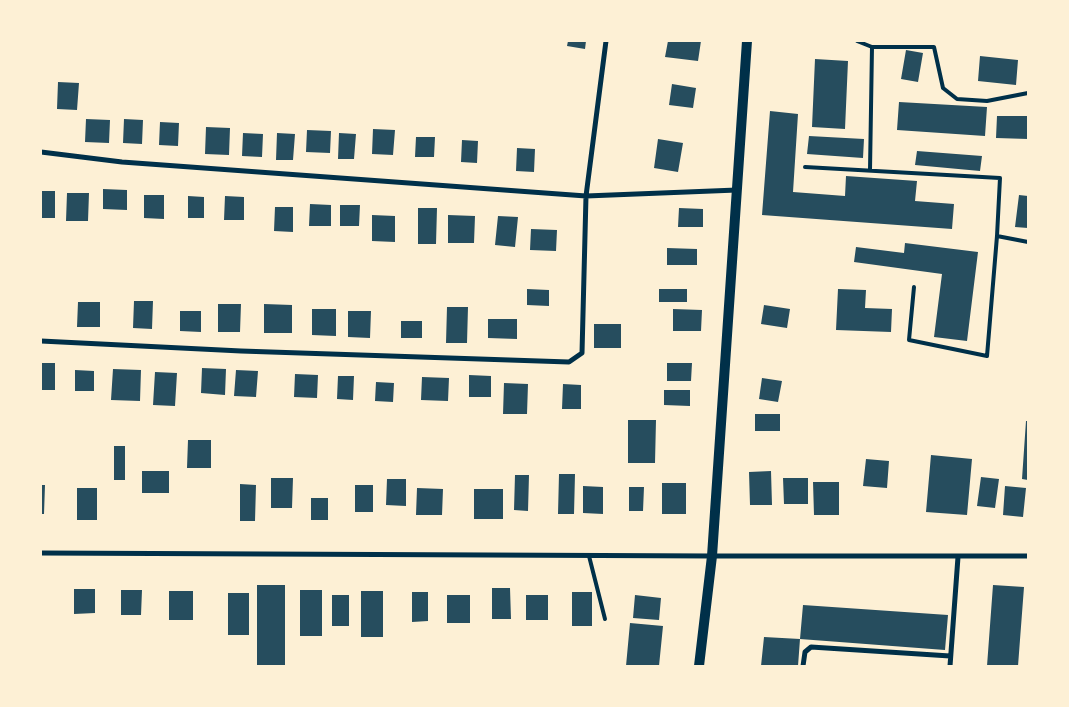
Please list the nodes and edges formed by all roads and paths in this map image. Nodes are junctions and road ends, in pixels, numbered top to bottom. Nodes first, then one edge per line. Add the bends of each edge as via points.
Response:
1 (606, 41) edge
2 (747, 41) edge
3 (857, 41) edge
4 (872, 47) junction
5 (1028, 93) edge
6 (41, 152) edge
7 (805, 167) dead end
8 (870, 170) junction
9 (738, 190) junction
10 (586, 196) junction
11 (997, 236) junction
12 (1028, 242) edge
13 (914, 287) dead end
14 (41, 341) edge
15 (41, 553) edge
16 (589, 556) junction
17 (712, 556) junction
18 (958, 556) junction
19 (1028, 556) edge
20 (605, 620) dead end
21 (950, 656) junction
22 (700, 666) edge
23 (803, 666) edge
24 (950, 666) edge

1 - 10 street
2 - 9 main road
3 - 4 lane
4 - 5 lane via 934,47 943,88 957,99 987,101
4 - 8 lane
6 - 10 street via 122,162
7 - 8 lane
8 - 11 lane via 1000,178
9 - 10 street
9 - 17 main road
10 - 14 street via 582,353 569,362
11 - 12 lane
11 - 13 lane via 987,356 909,340
15 - 16 street
16 - 17 street
16 - 20 lane
17 - 18 street
17 - 22 main road
18 - 19 street
18 - 21 street
21 - 23 street via 811,647 805,652
21 - 24 street

